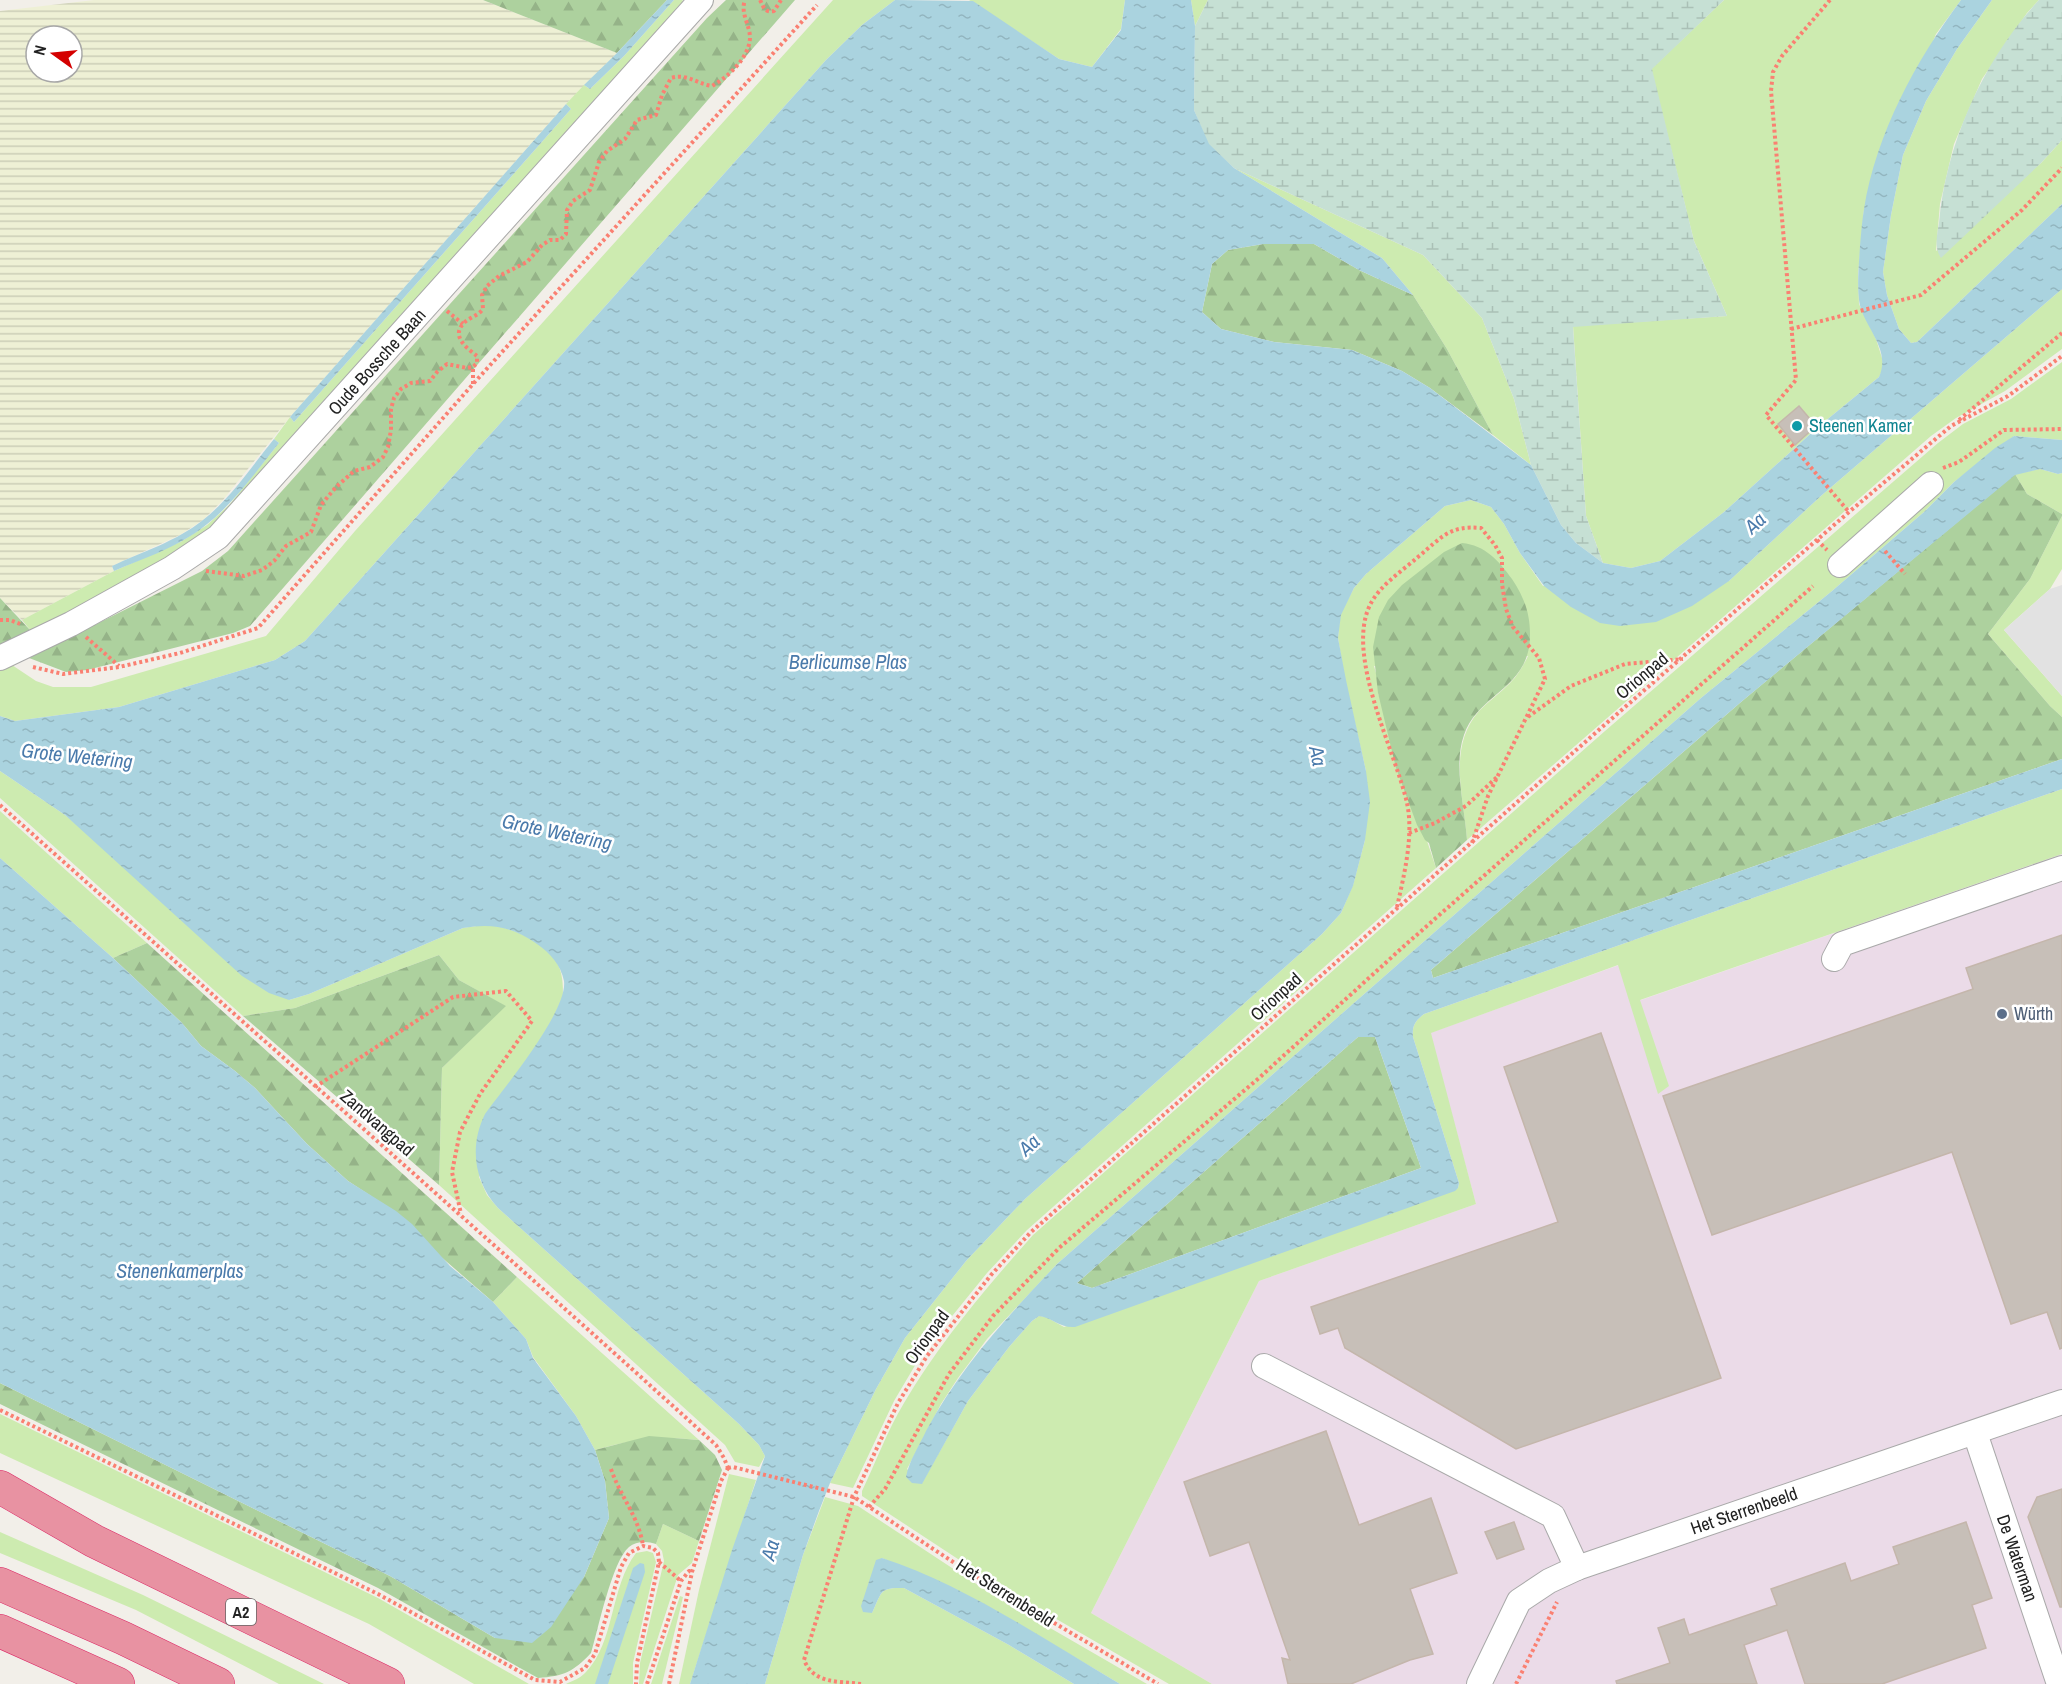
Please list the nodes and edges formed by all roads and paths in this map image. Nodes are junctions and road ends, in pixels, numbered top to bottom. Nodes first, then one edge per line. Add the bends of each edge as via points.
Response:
1 (702, 0) edge
2 (745, 0) edge
3 (760, 0) edge
4 (781, 0) edge
5 (1830, 0) edge
6 (817, 5) dead end
7 (2062, 168) edge
8 (1791, 329) junction
9 (2062, 333) edge
10 (2062, 356) edge
11 (474, 368) junction
12 (472, 384) junction
13 (1951, 426) junction
14 (2062, 429) edge
15 (1905, 466) junction
16 (1930, 473) junction
17 (1849, 512) junction
18 (1872, 537) junction
19 (1840, 565) dead end
20 (172, 568) junction
21 (1905, 574) dead end
22 (1813, 586) dead end
23 (71, 624) junction
24 (2, 657) edge
25 (1683, 659) junction
26 (119, 667) junction
27 (1527, 718) junction
28 (1500, 774) junction
29 (0, 805) edge
30 (1409, 833) junction
31 (1472, 843) junction
32 (2062, 868) edge
33 (1397, 908) junction
34 (1834, 959) dead end
35 (315, 1088) junction
36 (461, 1214) junction
37 (1264, 1366) dead end
38 (2062, 1402) edge
39 (0, 1410) edge
40 (1975, 1433) junction
41 (728, 1468) junction
42 (611, 1469) dead end
43 (0, 1487) edge
44 (854, 1497) junction
45 (869, 1507) junction
46 (0, 1508) edge
47 (94, 1541) junction
48 (644, 1546) junction
49 (659, 1562) junction
50 (1577, 1568) junction
51 (692, 1572) junction
52 (681, 1581) junction
53 (0, 1584) edge
54 (0, 1631) edge
55 (118, 1684) edge
56 (218, 1684) edge
57 (388, 1684) edge
58 (636, 1684) edge
59 (647, 1684) edge
60 (669, 1684) edge
61 (861, 1684) edge
62 (1158, 1684) edge
63 (1479, 1684) edge
64 (2059, 1684) edge

1 - 20 street, Oude Bossche Baan via 238,516 218,537
2 - 11 path via 750,38 746,52 731,72 712,86 680,75 671,78 656,115 637,120 625,139 599,162 590,190 567,210 566,234 542,245 528,262 487,286 482,295 483,309 463,324 460,332 460,340 477,356
3 - 4 path via 769,12
5 - 8 path via 1773,72 1771,91
6 - 12 path
7 - 8 path via 2022,210 1921,295
8 - 17 path via 1796,380 1766,416
9 - 13 path
10 - 13 path, Orionpad via 2008,396
11 - 12 path
11 - 20 path via 447,364 430,381 411,383 401,389 391,410 384,457 370,467 354,471 336,487 321,505 311,532 286,546 262,570 244,576
12 - 26 path via 258,628
13 - 15 path, Orionpad
14 - 16 path via 2004,430 1959,462
15 - 16 path
15 - 17 path, Orionpad
16 - 18 street
17 - 25 path, Orionpad
18 - 19 street
18 - 21 path
20 - 23 street, Oude Bossche Baan
22 - 45 path via 1259,1078 1059,1248 993,1317 949,1374 885,1489
23 - 24 street, Oude Bossche Baan
23 - 26 path
24 - 26 path via 63,674
25 - 27 path via 1625,664 1571,687
25 - 31 path, Orionpad
27 - 28 path
27 - 30 path via 1545,679 1539,658 1513,627 1506,609 1502,558 1481,528 1450,530 1384,587 1371,603 1363,623 1368,676 1407,805
28 - 30 path via 1466,806
28 - 31 path
29 - 35 path, Zandvangpad
30 - 33 path
31 - 33 path, Orionpad
32 - 34 street via 1842,944
33 - 44 path, Orionpad via 1030,1233 991,1275 921,1365 898,1403
35 - 36 path, Zandvangpad
35 - 36 path via 453,997 506,991 532,1021 480,1094 460,1132 452,1172
36 - 41 path, Zandvangpad via 716,1445
37 - 50 street via 1552,1516
38 - 40 street, Het Sterrenbeeld
39 - 48 path via 378,1594 535,1680 560,1682 585,1668 595,1654 621,1567 629,1553
40 - 50 street, Het Sterrenbeeld
40 - 64 street, De Waterman
41 - 44 path
41 - 51 path
42 - 48 path via 642,1533
43 - 47 highway, A2
44 - 45 path, Het Sterrenbeeld
44 - 61 path, Orionpad via 804,1660 808,1671 820,1679
45 - 62 path, Het Sterrenbeeld via 986,1584
46 - 47 highway, A2
47 - 57 highway, A2
48 - 49 path via 658,1553
49 - 52 path
49 - 58 path
50 - 63 street, Het Sterrenbeeld via 1519,1601
51 - 52 path
51 - 60 path
52 - 59 path
53 - 56 highway
54 - 55 highway

